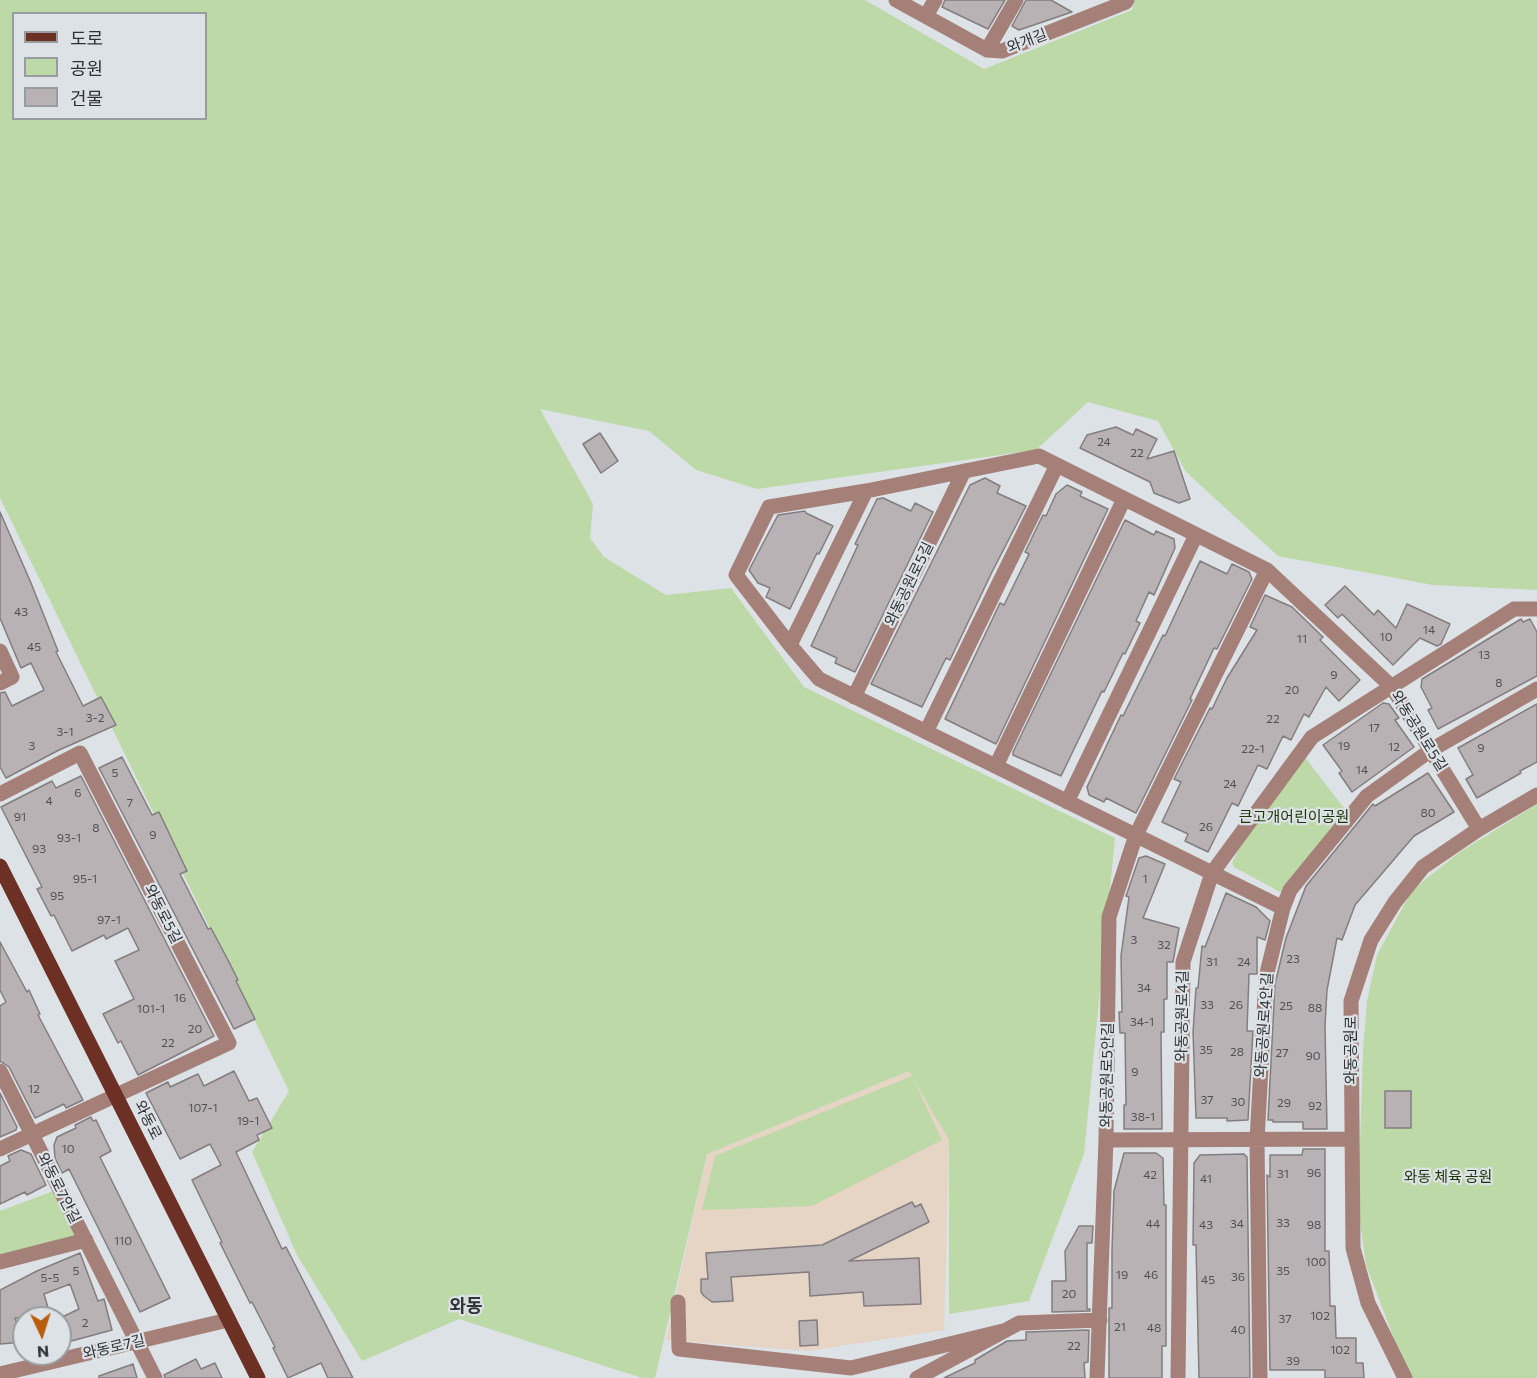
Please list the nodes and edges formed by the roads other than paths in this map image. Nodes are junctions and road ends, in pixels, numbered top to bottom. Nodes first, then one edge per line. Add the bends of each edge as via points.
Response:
1 (896, 0) edge
2 (935, 0) edge
3 (1016, 0) edge
4 (1127, 0) edge
5 (926, 16) junction
6 (987, 50) junction
7 (1057, 465) junction
8 (964, 471) junction
9 (866, 491) junction
10 (1124, 499) junction
11 (1196, 535) junction
12 (1267, 570) junction
13 (1537, 609) edge
14 (790, 645) junction
15 (0, 651) edge
16 (0, 682) edge
17 (1392, 687) junction
18 (1537, 689) edge
19 (854, 697) junction
20 (926, 732) junction
21 (1431, 750) junction
22 (996, 766) junction
23 (0, 794) edge
24 (1537, 795) edge
25 (1067, 802) junction
26 (1479, 829) junction
27 (1136, 836) junction
28 (1212, 873) junction
29 (2, 876) edge
30 (1282, 908) junction
31 (0, 1071) edge
32 (116, 1096) junction
33 (32, 1136) junction
34 (1352, 1139) junction
35 (1106, 1140) junction
36 (1181, 1140) junction
37 (1257, 1140) junction
38 (0, 1149) edge
39 (86, 1240) junction
40 (0, 1262) edge
41 (678, 1302) dead end
42 (228, 1320) junction
43 (1100, 1320) junction
44 (1003, 1331) junction
45 (137, 1342) junction
46 (0, 1374) edge
47 (155, 1378) edge
48 (258, 1378) edge
49 (917, 1378) edge
50 (1097, 1378) edge
51 (1178, 1378) edge
52 (1260, 1378) edge
53 (1405, 1378) edge

1 - 5 street, 와개길
2 - 5 street
3 - 6 street
4 - 6 street, 와개길 via 1002,51
5 - 6 street, 와개길
7 - 8 street, 와동공원로5길 via 1039,456
7 - 10 street, 와동공원로5길
7 - 20 street
8 - 9 street, 와동공원로5길
8 - 19 street, 와동공원로5길
9 - 14 street
9 - 14 street, 와동공원로5길 via 769,507 736,575
10 - 11 street, 와동공원로5길
10 - 22 street
11 - 12 street, 와동공원로5길
11 - 25 street
12 - 17 street, 와동공원로5길
12 - 27 street
13 - 17 street, 와동공원로4길 via 1514,609
14 - 19 street, 와동공원로5길 via 819,679
15 - 16 street via 12,678
17 - 21 street, 와동공원로5길
17 - 28 street, 와동공원로4길 via 1312,737
18 - 21 street, 와동공원로4안길
19 - 20 street, 와동공원로5길
20 - 22 street, 와동공원로5길
21 - 26 street, 와동공원로5길
21 - 30 street, 와동공원로4안길 via 1367,796 1290,890
22 - 25 street, 와동공원로5길
23 - 32 street, 와동로5길 via 80,753 229,1043
24 - 26 street, 와동공원로
25 - 27 street, 와동공원로5길
26 - 34 street, 와동공원로 via 1423,867 1371,940 1351,1001
27 - 28 street, 와동공원로5길
27 - 35 street, 와동공원로5안길 via 1109,917
28 - 30 street, 와동공원로5길
28 - 36 street, 와동공원로4길 via 1183,962
29 - 32 main road, 와동로
30 - 37 street, 와동공원로4안길 via 1266,977
31 - 33 street, 와동로7안길
32 - 33 street
32 - 42 main road, 와동로
33 - 38 street, 와동로7안길
33 - 39 street, 와동로7안길
34 - 37 street
34 - 53 street, 와동공원로 via 1353,1248 1368,1303
35 - 36 street
35 - 43 street, 와동공원로5안길
36 - 37 street
36 - 51 street, 와동공원로4길
37 - 52 street, 와동공원로4안길
39 - 40 street, 와동로7안길
39 - 45 street, 와동로7안길
41 - 44 street via 679,1349 850,1368
42 - 45 street, 와동로7길
42 - 48 main road, 와동로
43 - 44 street via 1019,1323
43 - 50 street, 와동공원로5안길
44 - 49 street
45 - 46 street, 와동로7길
45 - 47 street, 와동로7안길

